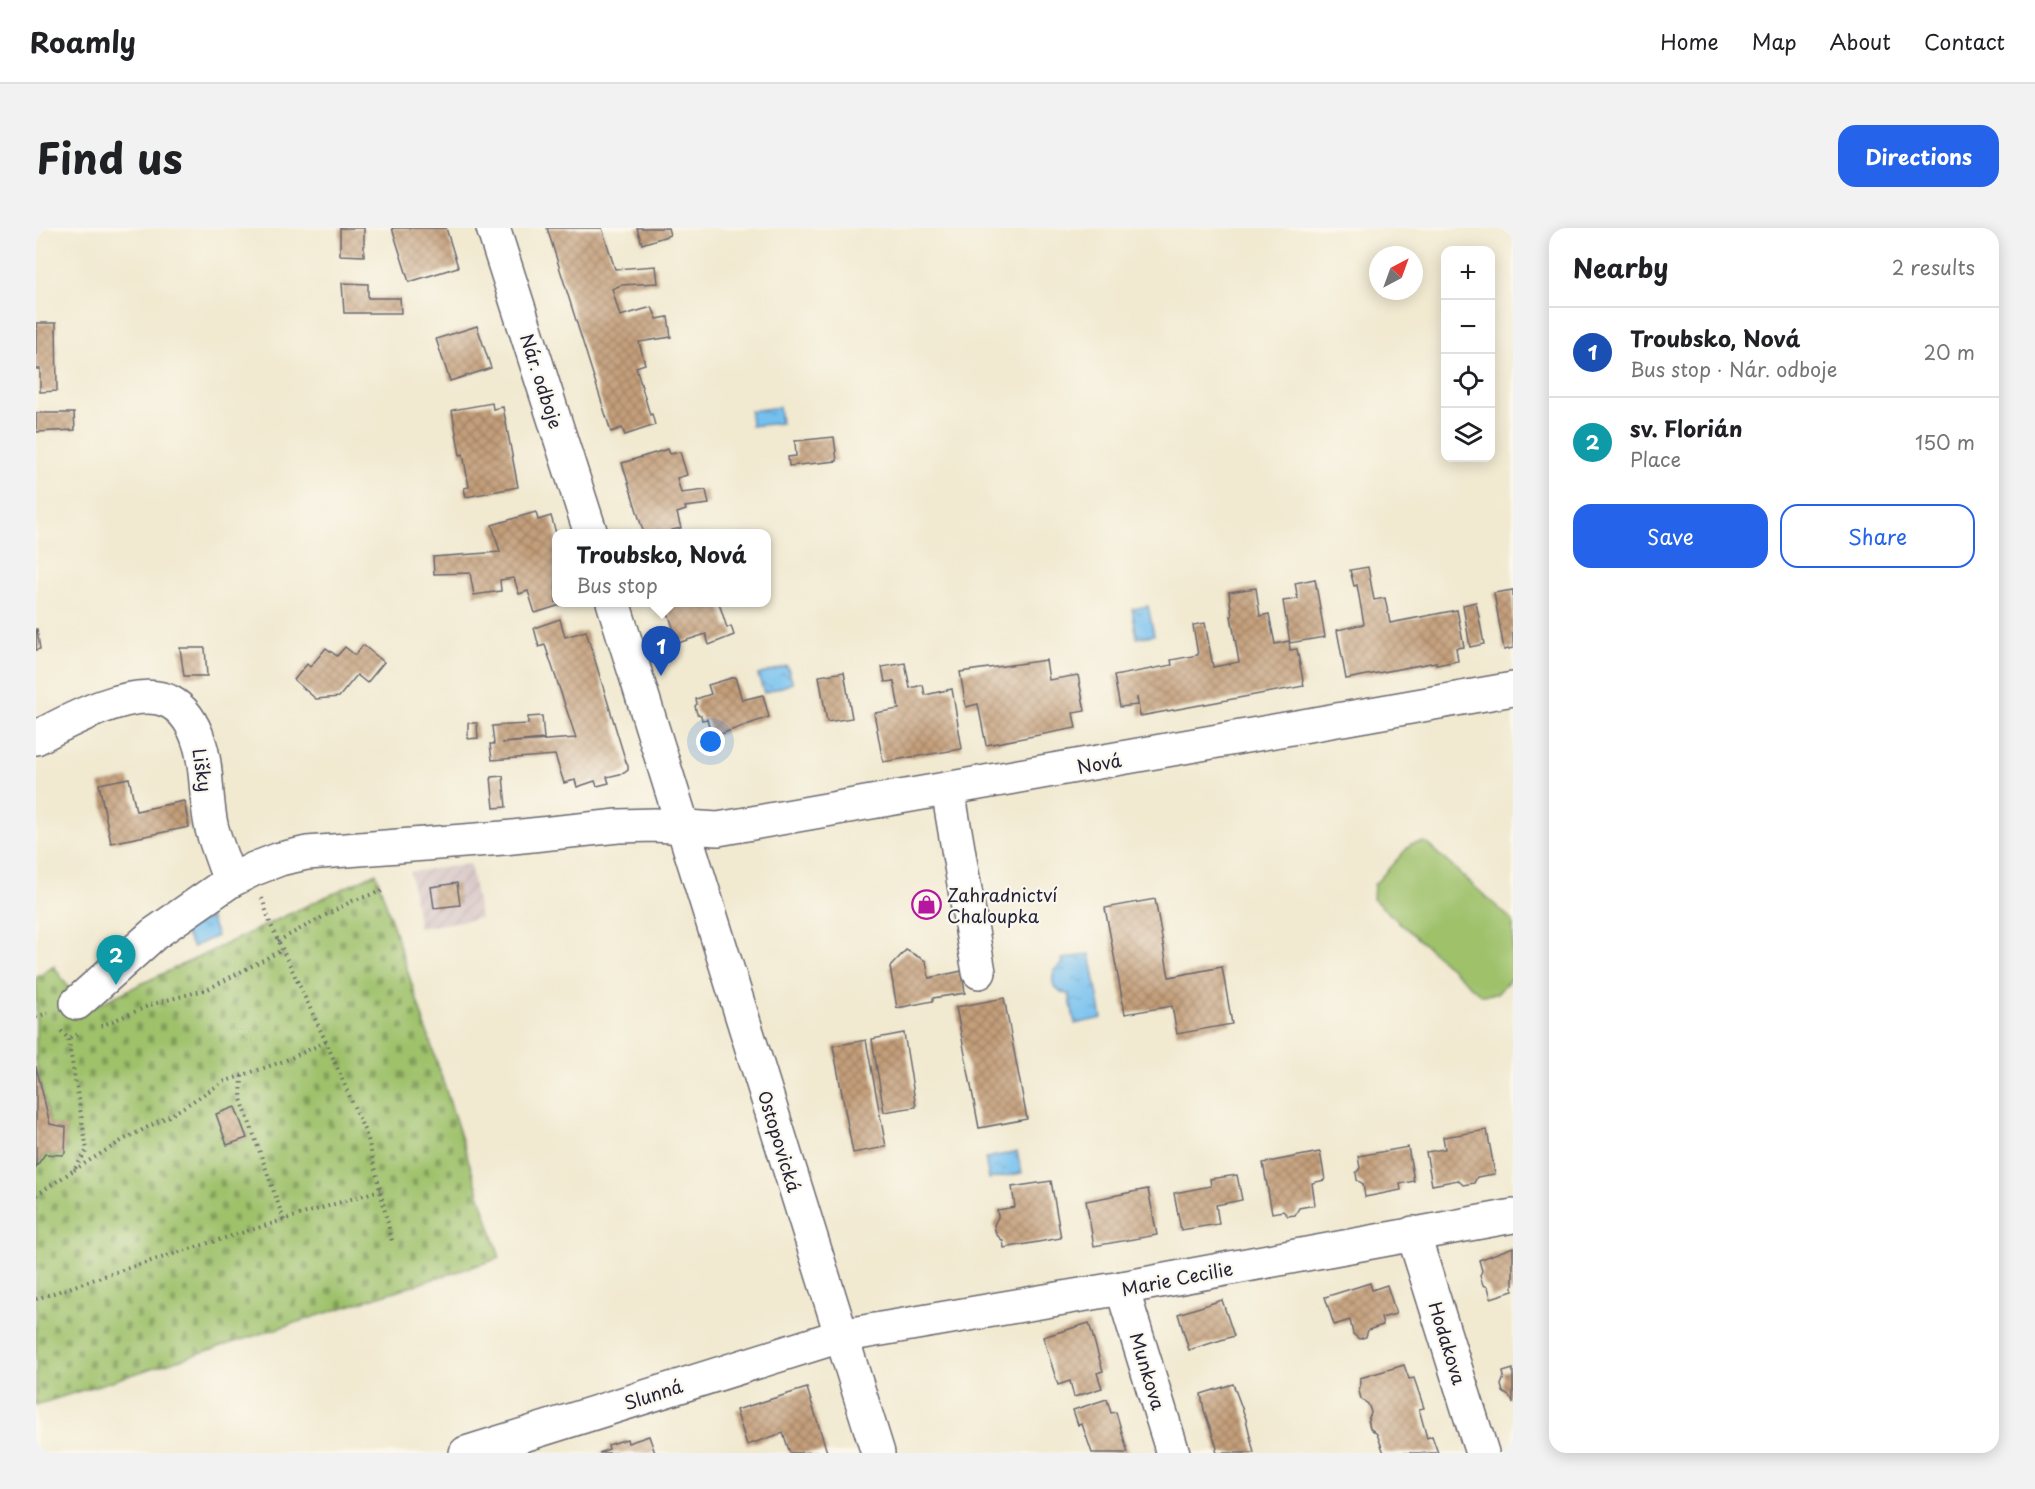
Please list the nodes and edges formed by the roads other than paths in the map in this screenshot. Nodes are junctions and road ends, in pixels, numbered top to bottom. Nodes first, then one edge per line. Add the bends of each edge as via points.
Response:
1 (493, 228) edge
2 (589, 529) edge
3 (614, 607) edge
4 (1513, 689) edge
5 (36, 738) edge
6 (948, 790) junction
7 (683, 828) junction
8 (242, 875) junction
9 (979, 972) dead end
10 (76, 1023) road end
11 (1513, 1216) edge
12 (1413, 1233) junction
13 (1122, 1288) junction
14 (840, 1336) junction
15 (476, 1452) edge
16 (878, 1453) edge
17 (1173, 1453) edge
18 (1482, 1453) edge

1 - 2 street, Nár. odboje
3 - 7 street
4 - 6 street, Nová
5 - 8 street, Lišky via 105,705 144,697 169,701 188,717 200,744 212,828
6 - 7 street, Nová via 718,829
6 - 9 street
7 - 8 street, Nová via 618,826 307,853
7 - 14 street, Ostopovická
8 - 10 street, Nová via 154,934
11 - 12 street, Marie Cecilie
12 - 13 street, Marie Cecilie
12 - 18 street, Hodakova
13 - 14 street, Marie Cecilie
13 - 17 street, Munkova
14 - 15 street, Slunná
14 - 16 street, Ostopovická

